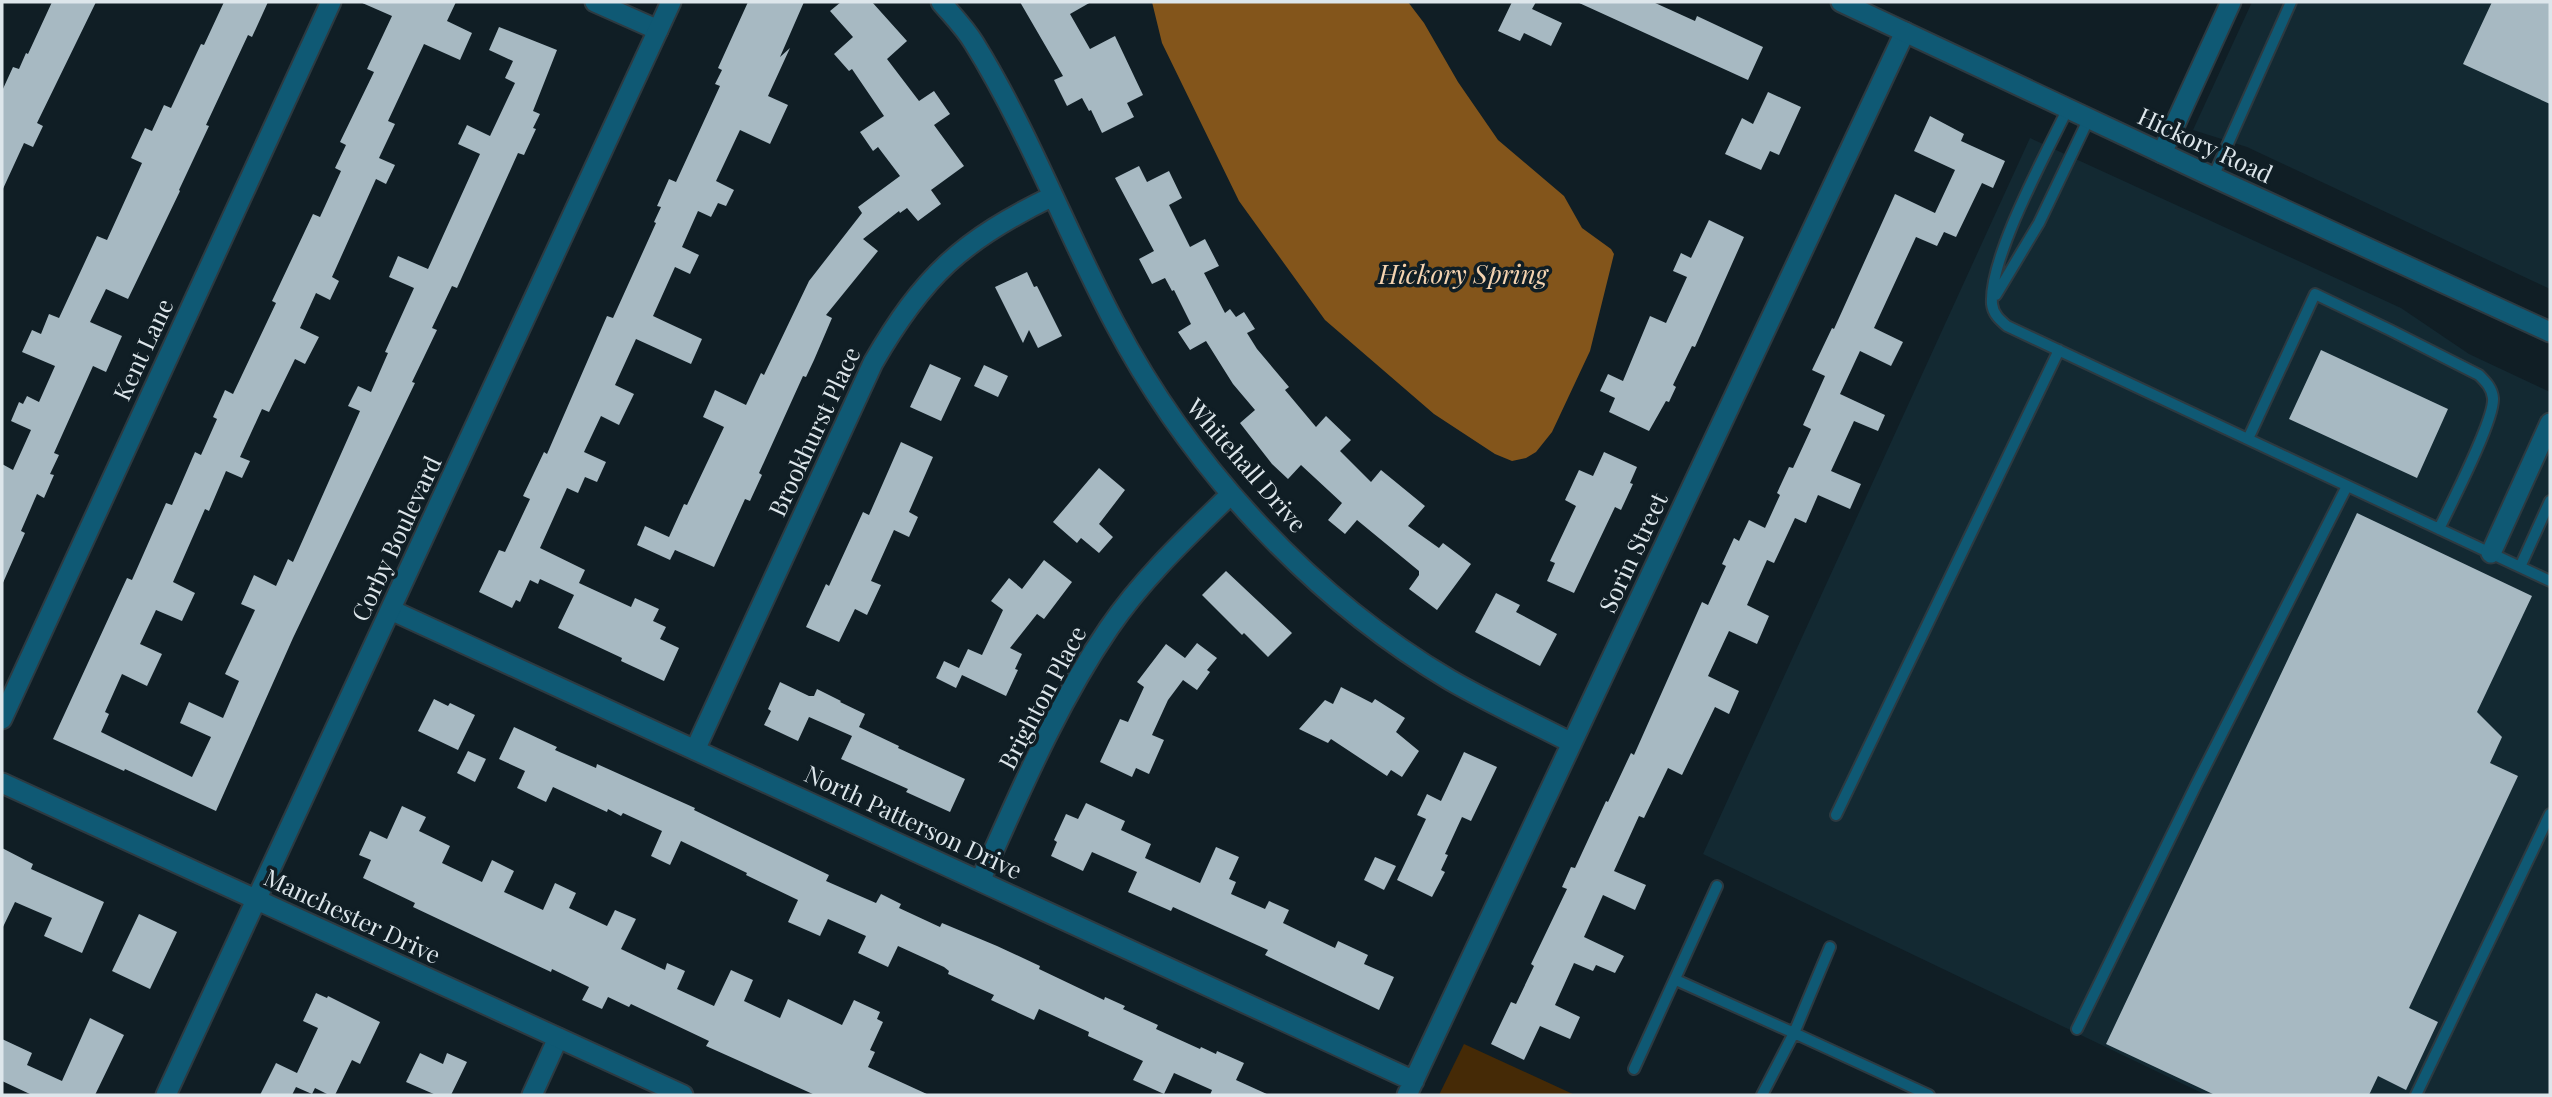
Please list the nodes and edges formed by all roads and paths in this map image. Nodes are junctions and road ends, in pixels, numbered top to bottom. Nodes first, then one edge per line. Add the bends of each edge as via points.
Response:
1 (331, 2) edge
2 (595, 2) edge
3 (671, 2) edge
4 (941, 2) edge
5 (1841, 2) edge
6 (2231, 2) edge
7 (2291, 2) edge
8 (658, 30) junction
9 (1905, 32) junction
10 (2068, 108) junction
11 (2089, 118) junction
12 (2162, 153) junction
13 (2213, 177) junction
14 (1053, 196) junction
15 (1992, 304) junction
16 (2550, 332) edge
17 (2059, 350) junction
18 (2550, 424) edge
19 (2248, 439) junction
20 (2347, 486) junction
21 (1231, 494) junction
22 (2550, 501) edge
23 (2440, 529) junction
24 (2491, 553) junction
25 (2520, 567) junction
26 (2550, 581) edge
27 (391, 610) junction
28 (2, 719) edge
29 (1572, 743) junction
30 (695, 750) junction
31 (2, 783) edge
32 (2550, 814) edge
33 (1836, 816) dead end
34 (980, 881) junction
35 (1717, 886) dead end
36 (257, 901) junction
37 (1830, 947) dead end
38 (1676, 980) junction
39 (2077, 1029) dead end
40 (1794, 1033) junction
41 (558, 1038) junction
42 (1634, 1069) dead end
43 (1902, 1083) junction
44 (1411, 1088) edge
45 (166, 1095) edge
46 (532, 1095) edge
47 (683, 1095) edge
48 (1762, 1095) edge
49 (1896, 1095) edge
50 (1929, 1095) edge
51 (2416, 1095) edge

1 - 28 street, Kent Lane
2 - 8 street
3 - 8 street, Corby Boulevard
4 - 14 street, Whitehall Drive via 972,40 997,82
5 - 9 street, Hickory Road
6 - 12 street
7 - 13 lane
8 - 27 street, Corby Boulevard
9 - 10 street, Hickory Road
9 - 29 street, Sorin Street
10 - 11 street, Hickory Road
10 - 15 lane via 2005,246
11 - 12 street, Hickory Road
11 - 15 lane via 2039,223
12 - 13 street, Hickory Road
13 - 16 street, Hickory Road
14 - 21 street, Whitehall Drive via 1115,323 1168,414
14 - 30 street, Brookhurst Place via 1012,216 947,262 897,321 873,363
15 - 17 lane via 2007,326
17 - 19 lane
17 - 33 lane
18 - 24 street
19 - 20 lane
19 - 23 lane via 2315,295 2390,330 2479,376 2493,396 2490,417
20 - 23 lane
20 - 39 lane
21 - 29 street, Whitehall Drive via 1296,561 1390,639 1449,679
21 - 34 street, Brighton Place via 1149,577 1110,626 1047,734
22 - 25 lane
23 - 24 lane
24 - 25 lane
25 - 26 lane
27 - 30 street, North Patterson Drive
27 - 36 street, Corby Boulevard
29 - 44 street, Sorin Street
30 - 34 street, North Patterson Drive
31 - 36 street, Manchester Drive
32 - 51 lane
34 - 44 street, North Patterson Drive
35 - 38 lane
36 - 41 street, Manchester Drive
36 - 45 street, Corby Boulevard
37 - 40 lane
38 - 40 lane
38 - 42 lane
40 - 43 lane
40 - 48 lane
41 - 46 street
41 - 47 street, Manchester Drive
43 - 49 lane
43 - 50 lane

